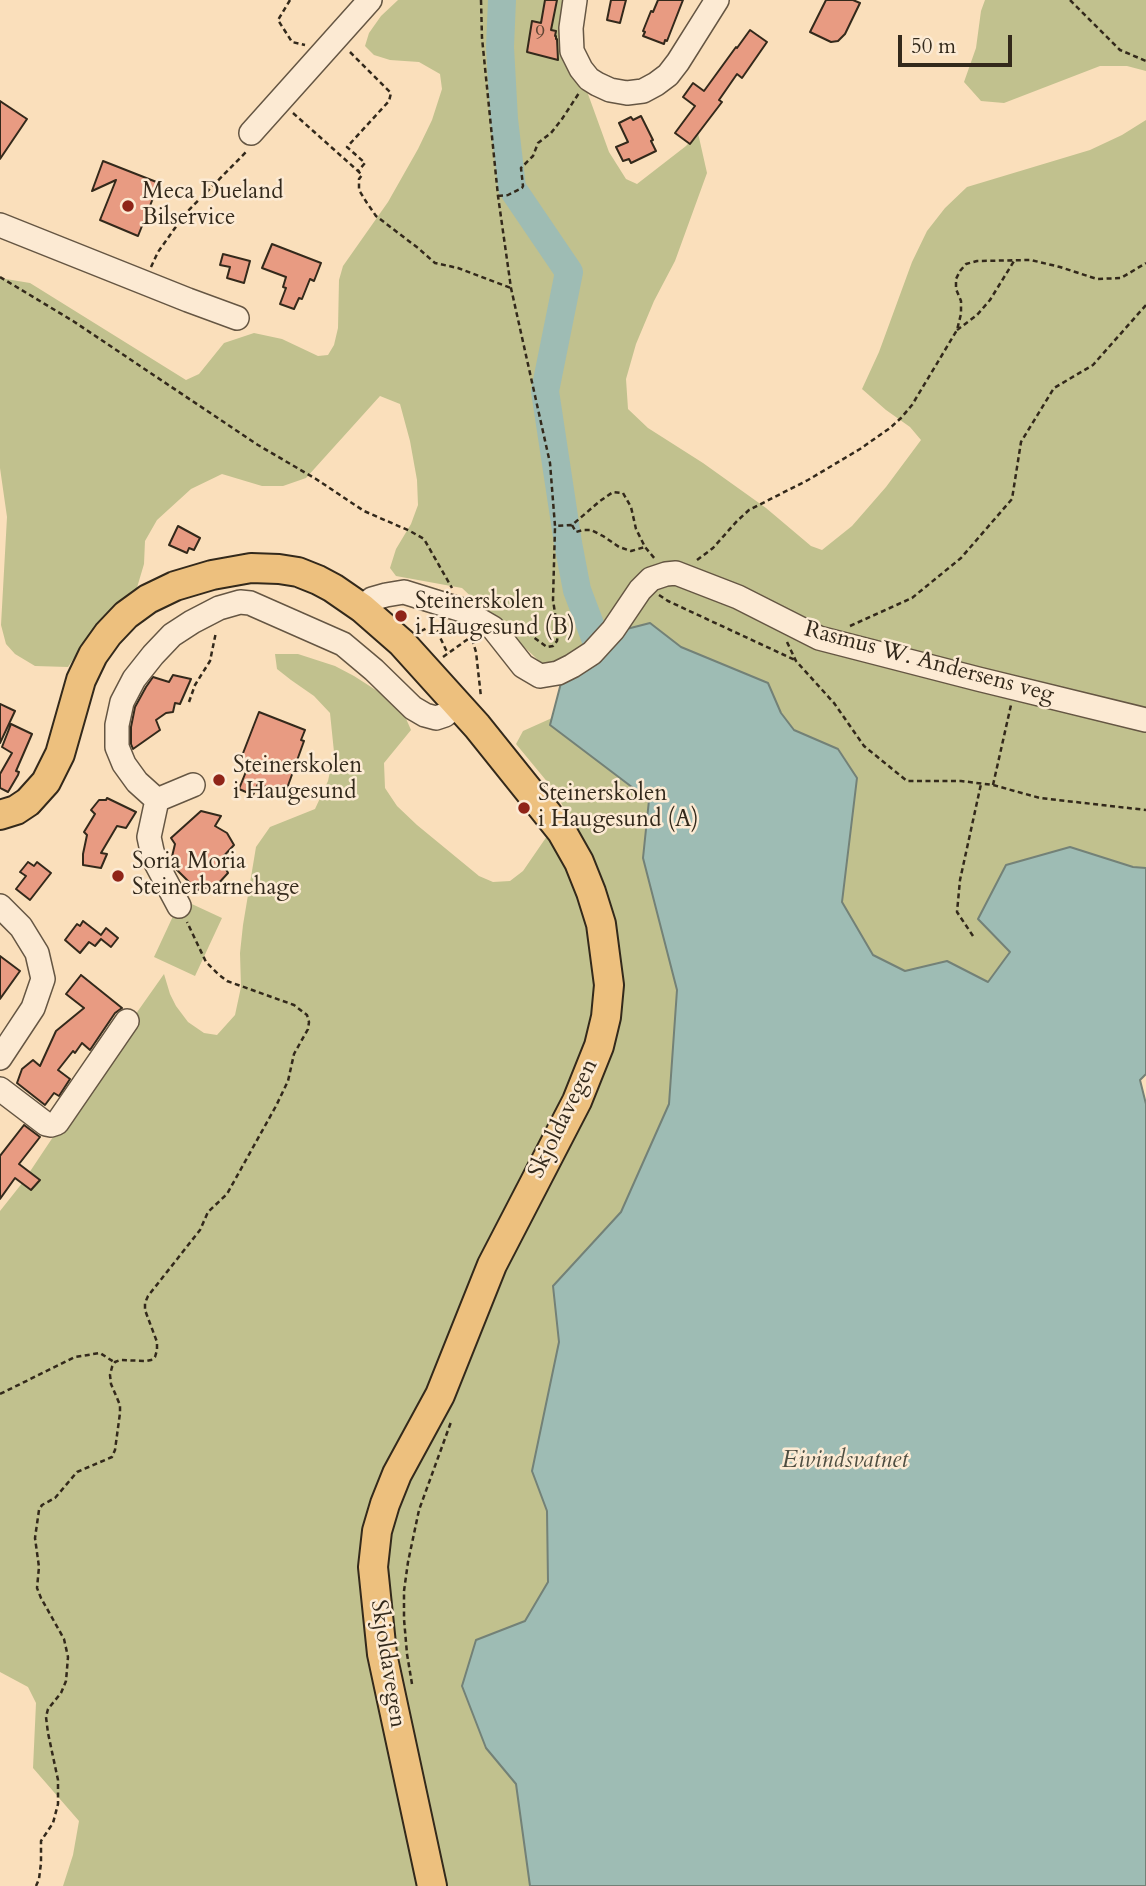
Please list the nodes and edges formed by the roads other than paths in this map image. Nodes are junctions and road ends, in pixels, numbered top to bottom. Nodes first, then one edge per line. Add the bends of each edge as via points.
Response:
1 (370, 0) edge
2 (575, 0) edge
3 (718, 0) edge
4 (251, 140) road end
5 (0, 225) edge
6 (237, 318) dead end
7 (367, 603) junction
8 (469, 700) junction
9 (1146, 720) edge
10 (193, 785) dead end
11 (157, 800) junction
12 (0, 815) edge
13 (0, 895) edge
14 (179, 905) road end
15 (0, 906) edge
16 (25, 914) dead end
17 (127, 1021) dead end
18 (0, 1058) edge
19 (0, 1089) edge
20 (432, 1886) edge

1 - 4 street
2 - 3 street via 572,51 581,69 610,90 627,93 643,91 668,75
5 - 6 street
7 - 8 main road, Skjoldavegen via 402,643
7 - 9 street, Rasmus W. Andersens veg via 404,592 462,610 493,628 523,666 540,676 558,673 592,653 651,579 676,576 738,597 819,638
7 - 12 main road, Skjoldavegen via 298,572 251,568 212,575 148,599 125,615 93,655 46,782 28,802
8 - 11 street via 445,715 425,715 343,644 250,603 219,608 172,635 134,679 122,702 117,747 124,764
8 - 20 main road, Skjoldavegen via 579,862 601,924 609,985 606,1017 589,1075 492,1265 440,1395 397,1474 377,1531 373,1567 382,1654
10 - 11 street
11 - 14 street via 149,837 156,863
13 - 16 street
15 - 18 street via 22,927 37,953 43,979 33,1009
17 - 19 street via 57,1123 46,1124

